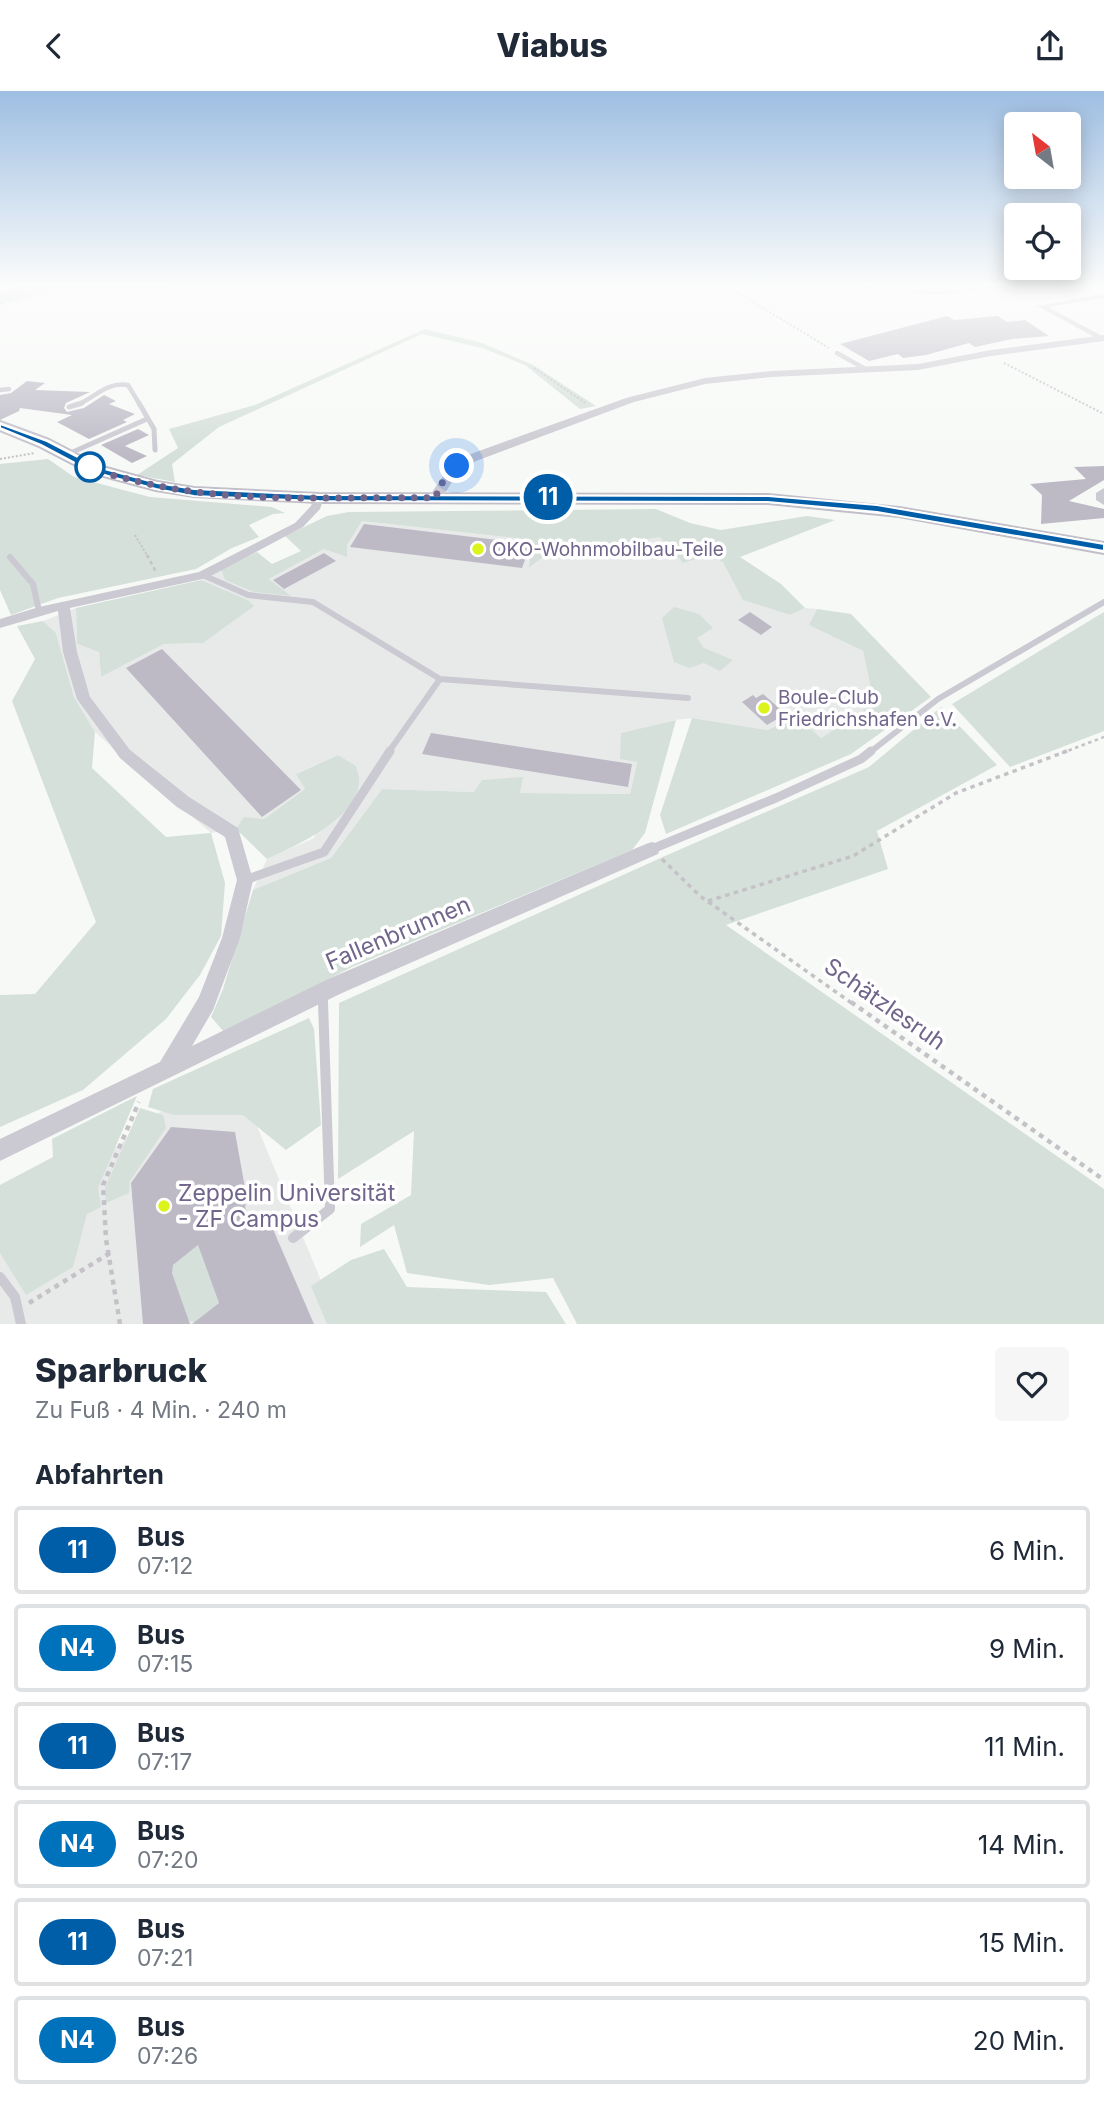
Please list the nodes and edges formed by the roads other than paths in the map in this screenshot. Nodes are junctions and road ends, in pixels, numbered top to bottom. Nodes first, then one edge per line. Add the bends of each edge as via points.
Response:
1 (1075, 343) edge
2 (837, 353) road end
3 (867, 370) junction
4 (9, 389) dead end
5 (0, 390) edge
6 (69, 407) dead end
7 (147, 419) junction
8 (0, 426) edge
9 (155, 450) dead end
10 (66, 456) junction
11 (1104, 492) edge
12 (319, 498) junction
13 (435, 498) junction
14 (1104, 502) edge
15 (1104, 548) edge
16 (10, 557) dead end
17 (204, 575) junction
18 (1104, 602) edge
19 (64, 606) junction
20 (39, 611) junction
21 (0, 624) edge
22 (440, 679) junction
23 (688, 698) dead end
24 (652, 849) joint
25 (245, 880) junction
26 (323, 992) junction
27 (159, 1073) junction
28 (0, 1150) edge
29 (293, 1238) dead end
30 (0, 1277) edge
31 (21, 1324) edge

1 - 3 street via 918,367
2 - 3 lane
3 - 13 street via 705,381 630,400 472,458 457,466
4 - 5 lane
6 - 7 lane via 93,398 105,386 120,383 128,385
7 - 9 lane via 154,429
7 - 10 lane
8 - 10 main road
10 - 12 main road via 94,469 174,489
11 - 14 street
12 - 13 main road
12 - 17 street via 299,525
13 - 15 main road via 689,497 814,502
16 - 20 lane via 33,584
17 - 19 street
17 - 22 lane via 248,595 313,602
18 - 24 lane via 939,699 861,759
19 - 20 street
19 - 25 street via 70,652 84,699 125,754 183,802 233,833
20 - 21 street
22 - 23 lane
22 - 25 lane via 324,852
24 - 26 street, Fallenbrunnen
25 - 27 street via 231,939 206,1003
26 - 27 street, Fallenbrunnen
26 - 29 lane via 330,1209
27 - 28 street, Fallenbrunnen
30 - 31 lane via 15,1297

